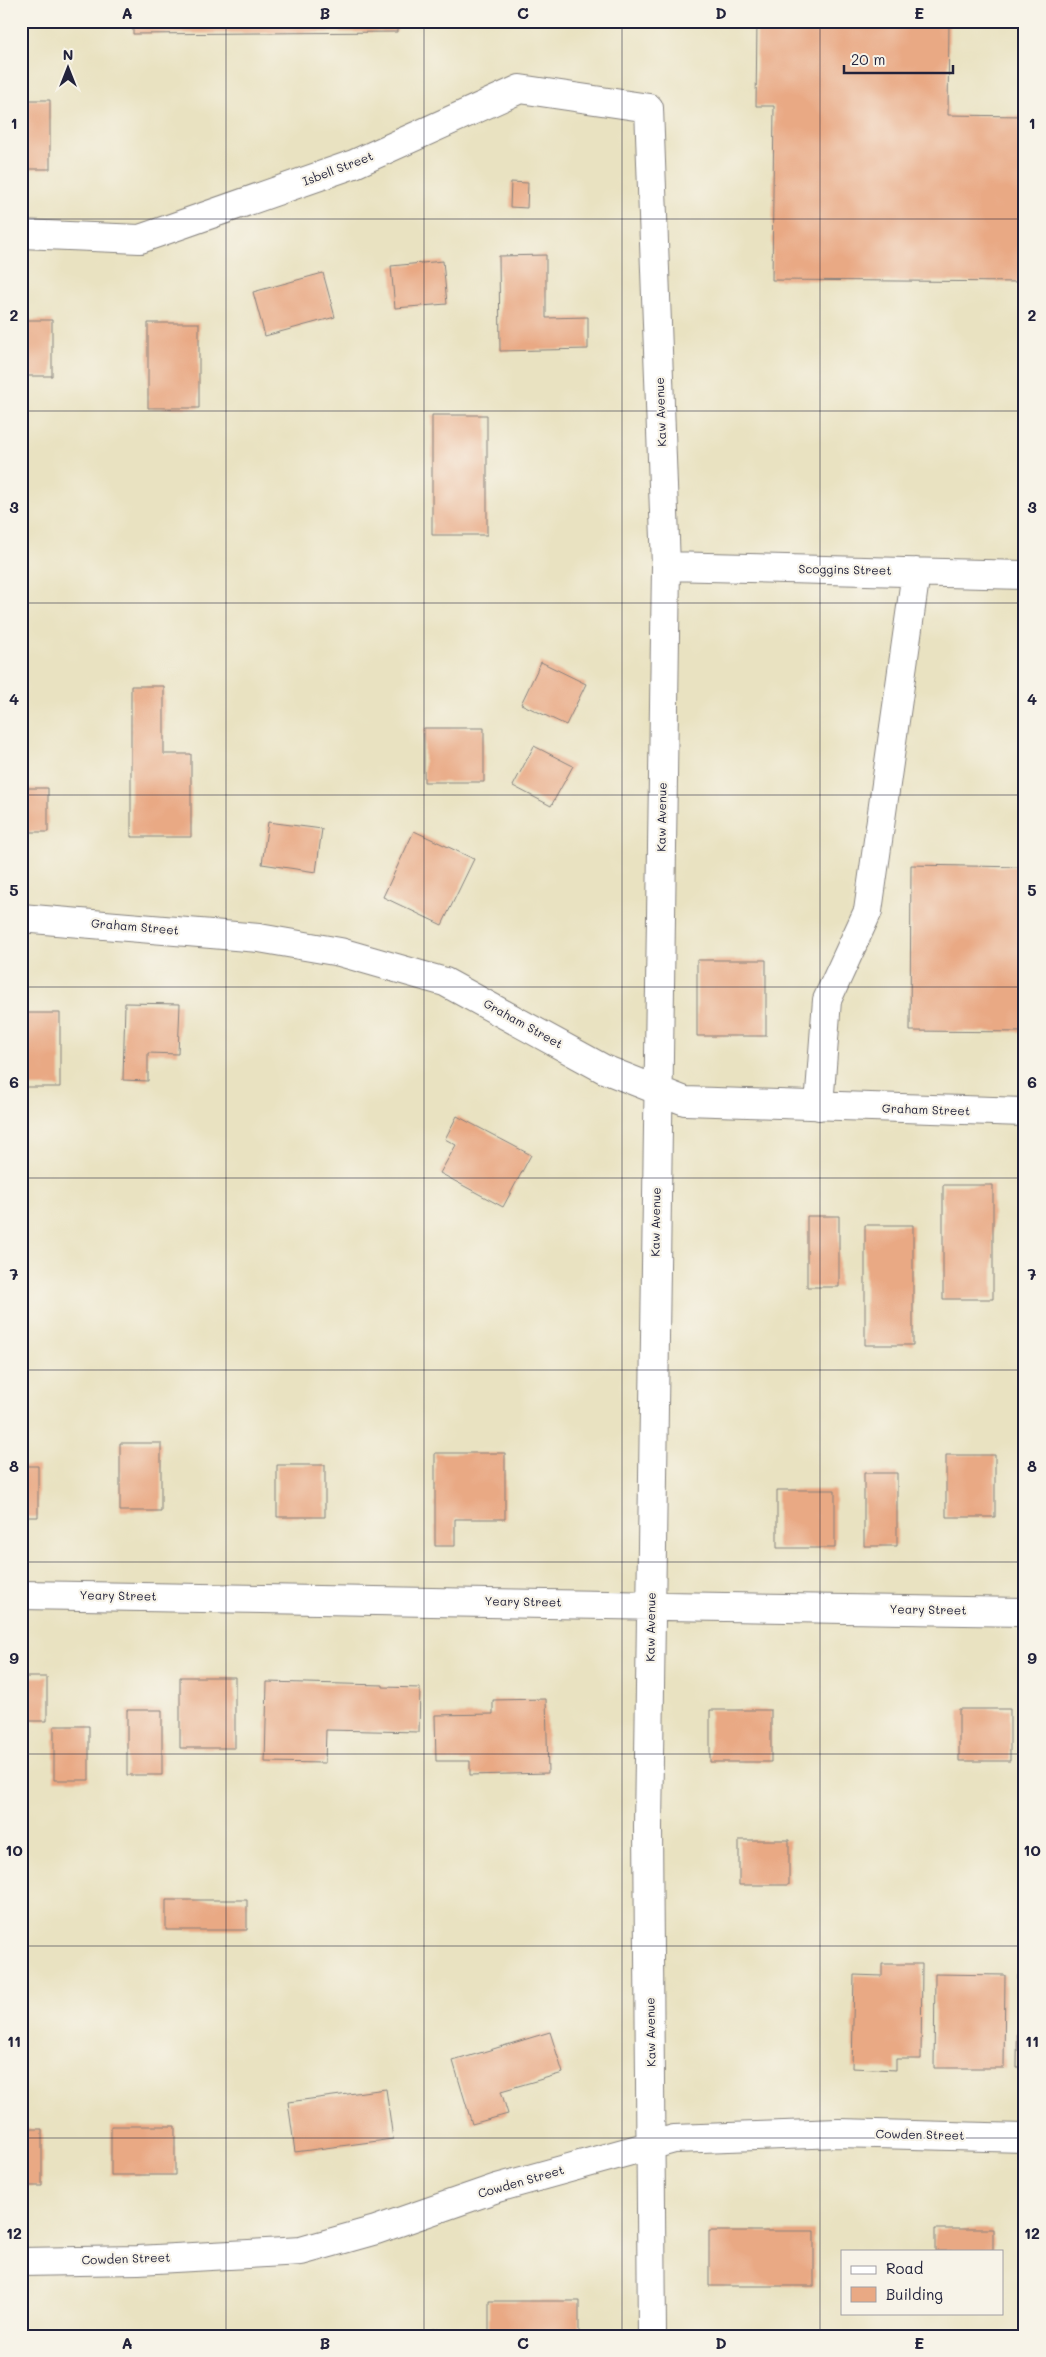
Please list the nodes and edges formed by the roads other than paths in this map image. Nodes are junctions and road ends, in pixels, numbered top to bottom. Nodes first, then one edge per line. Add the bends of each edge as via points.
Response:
1 (649, 108) joint
2 (21, 234) edge
3 (666, 566) junction
4 (916, 572) junction
5 (1025, 574) edge
6 (21, 918) edge
7 (658, 1092) junction
8 (819, 1106) junction
9 (1025, 1112) edge
10 (21, 1595) edge
11 (652, 1604) junction
12 (1025, 1612) edge
13 (1025, 2138) edge
14 (652, 2146) junction
15 (21, 2262) edge
16 (652, 2336) edge

1 - 2 street, Isbell Street via 520,90 354,164 140,239
1 - 3 street, Kaw Avenue
3 - 4 street, Scoggins Street
3 - 7 street, Kaw Avenue
4 - 5 street, Scoggins Street
4 - 8 street via 868,910 827,1000
6 - 7 street, Graham Street via 259,938 340,952 445,982 604,1069
7 - 8 street, Graham Street via 685,1101
7 - 11 street, Kaw Avenue
8 - 9 street, Graham Street
10 - 11 street, Yeary Street
11 - 12 street, Yeary Street
11 - 14 street, Kaw Avenue via 648,1827
13 - 14 street, Cowden Street via 839,2134 674,2139
14 - 15 street, Cowden Street via 497,2188 376,2230 300,2251 138,2260
14 - 16 street, Kaw Avenue

